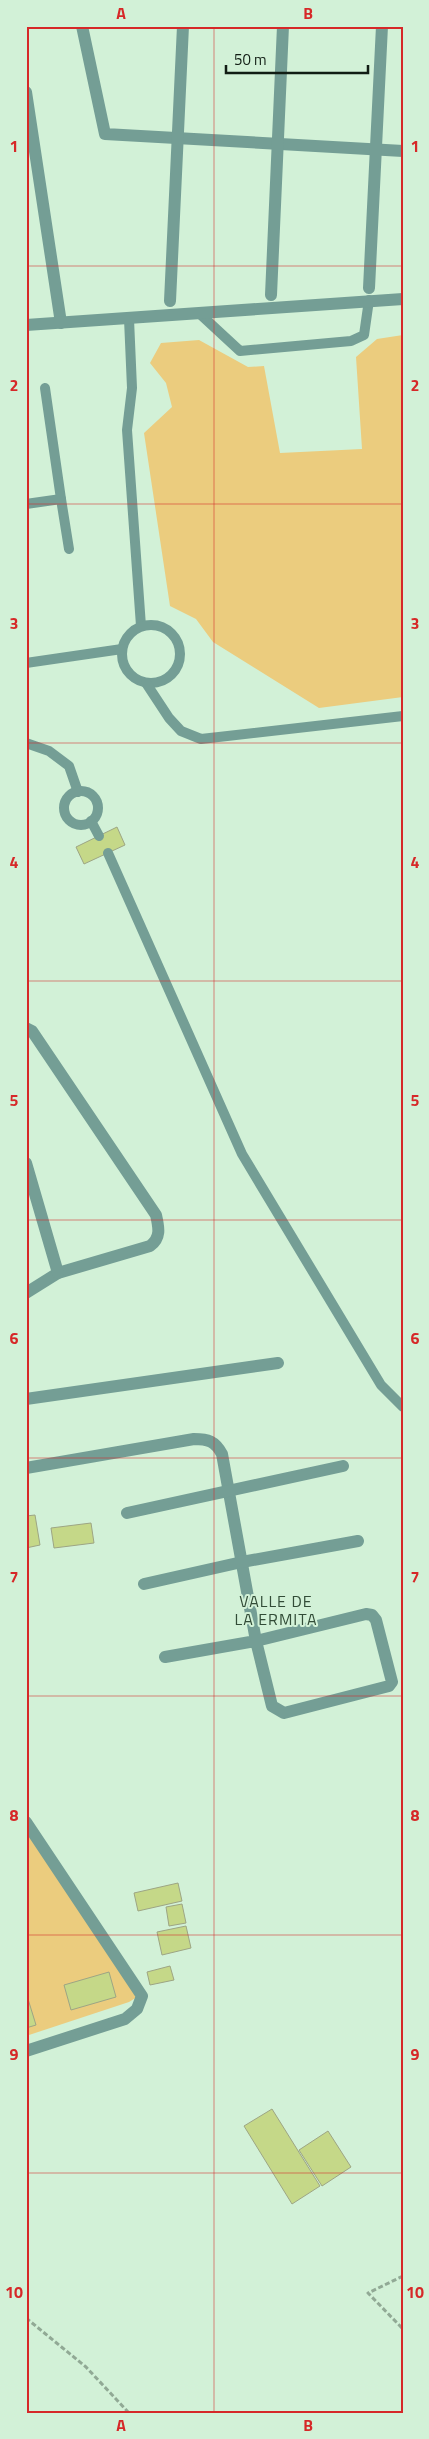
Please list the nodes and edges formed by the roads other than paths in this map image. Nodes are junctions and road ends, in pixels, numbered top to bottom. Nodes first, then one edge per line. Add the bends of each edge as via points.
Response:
1 (82, 26) edge
2 (183, 26) edge
3 (283, 26) edge
4 (382, 26) edge
5 (26, 92) edge
6 (178, 138) junction
7 (278, 143) junction
8 (376, 150) junction
9 (403, 151) edge
10 (369, 294) junction
11 (271, 295) dead end
12 (403, 299) edge
13 (170, 301) dead end
14 (200, 314) junction
15 (129, 319) junction
16 (61, 323) junction
17 (26, 325) edge
18 (45, 388) dead end
19 (61, 499) junction
20 (26, 504) edge
21 (69, 549) dead end
22 (141, 626) junction
23 (122, 649) junction
24 (26, 663) edge
25 (146, 683) junction
26 (403, 716) edge
27 (26, 743) edge
28 (78, 792) junction
29 (91, 821) junction
30 (99, 836) dead end
31 (108, 853) dead end
32 (26, 1028) edge
33 (26, 1162) edge
34 (58, 1274) junction
35 (26, 1293) edge
36 (278, 1363) dead end
37 (26, 1399) edge
38 (403, 1407) edge
39 (343, 1466) dead end
40 (26, 1468) edge
41 (229, 1490) junction
42 (127, 1513) dead end
43 (358, 1541) dead end
44 (242, 1562) junction
45 (144, 1584) dead end
46 (256, 1641) junction
47 (165, 1658) dead end
48 (26, 1822) edge
49 (26, 2051) edge

1 - 6 street via 105,134
2 - 6 street
3 - 7 street
4 - 8 street
5 - 16 street
6 - 7 street
6 - 13 street
7 - 8 street
7 - 11 street
8 - 9 street
8 - 10 street
10 - 12 street
10 - 14 street
10 - 14 lane via 364,335 351,341 240,351
14 - 15 street
15 - 16 street
15 - 22 lane via 132,388 127,430
16 - 17 street
18 - 19 lane
19 - 20 lane
19 - 21 lane
22 - 23 lane via 129,635
22 - 25 lane via 157,625 170,632 179,644 180,660 173,673 161,682
23 - 24 lane
23 - 25 lane via 124,664 132,677
25 - 26 lane via 181,731 201,739
27 - 28 lane via 49,751 69,766
28 - 29 lane via 91,794 97,802 98,811
28 - 29 lane via 66,800 64,809 68,818 76,824
29 - 30 lane
31 - 38 lane via 242,1154 381,1385
32 - 34 street via 32,1031 156,1215 160,1230 156,1242 150,1246
33 - 34 street
34 - 35 street
36 - 37 street
39 - 41 street
40 - 41 street via 207,1439 217,1444 222,1454
41 - 42 street
41 - 44 street
43 - 44 street
44 - 45 street
44 - 46 street
46 - 46 street via 372,1615 392,1682 389,1686 284,1713 272,1706
46 - 47 street
48 - 49 street via 142,1996 137,2009 125,2019

